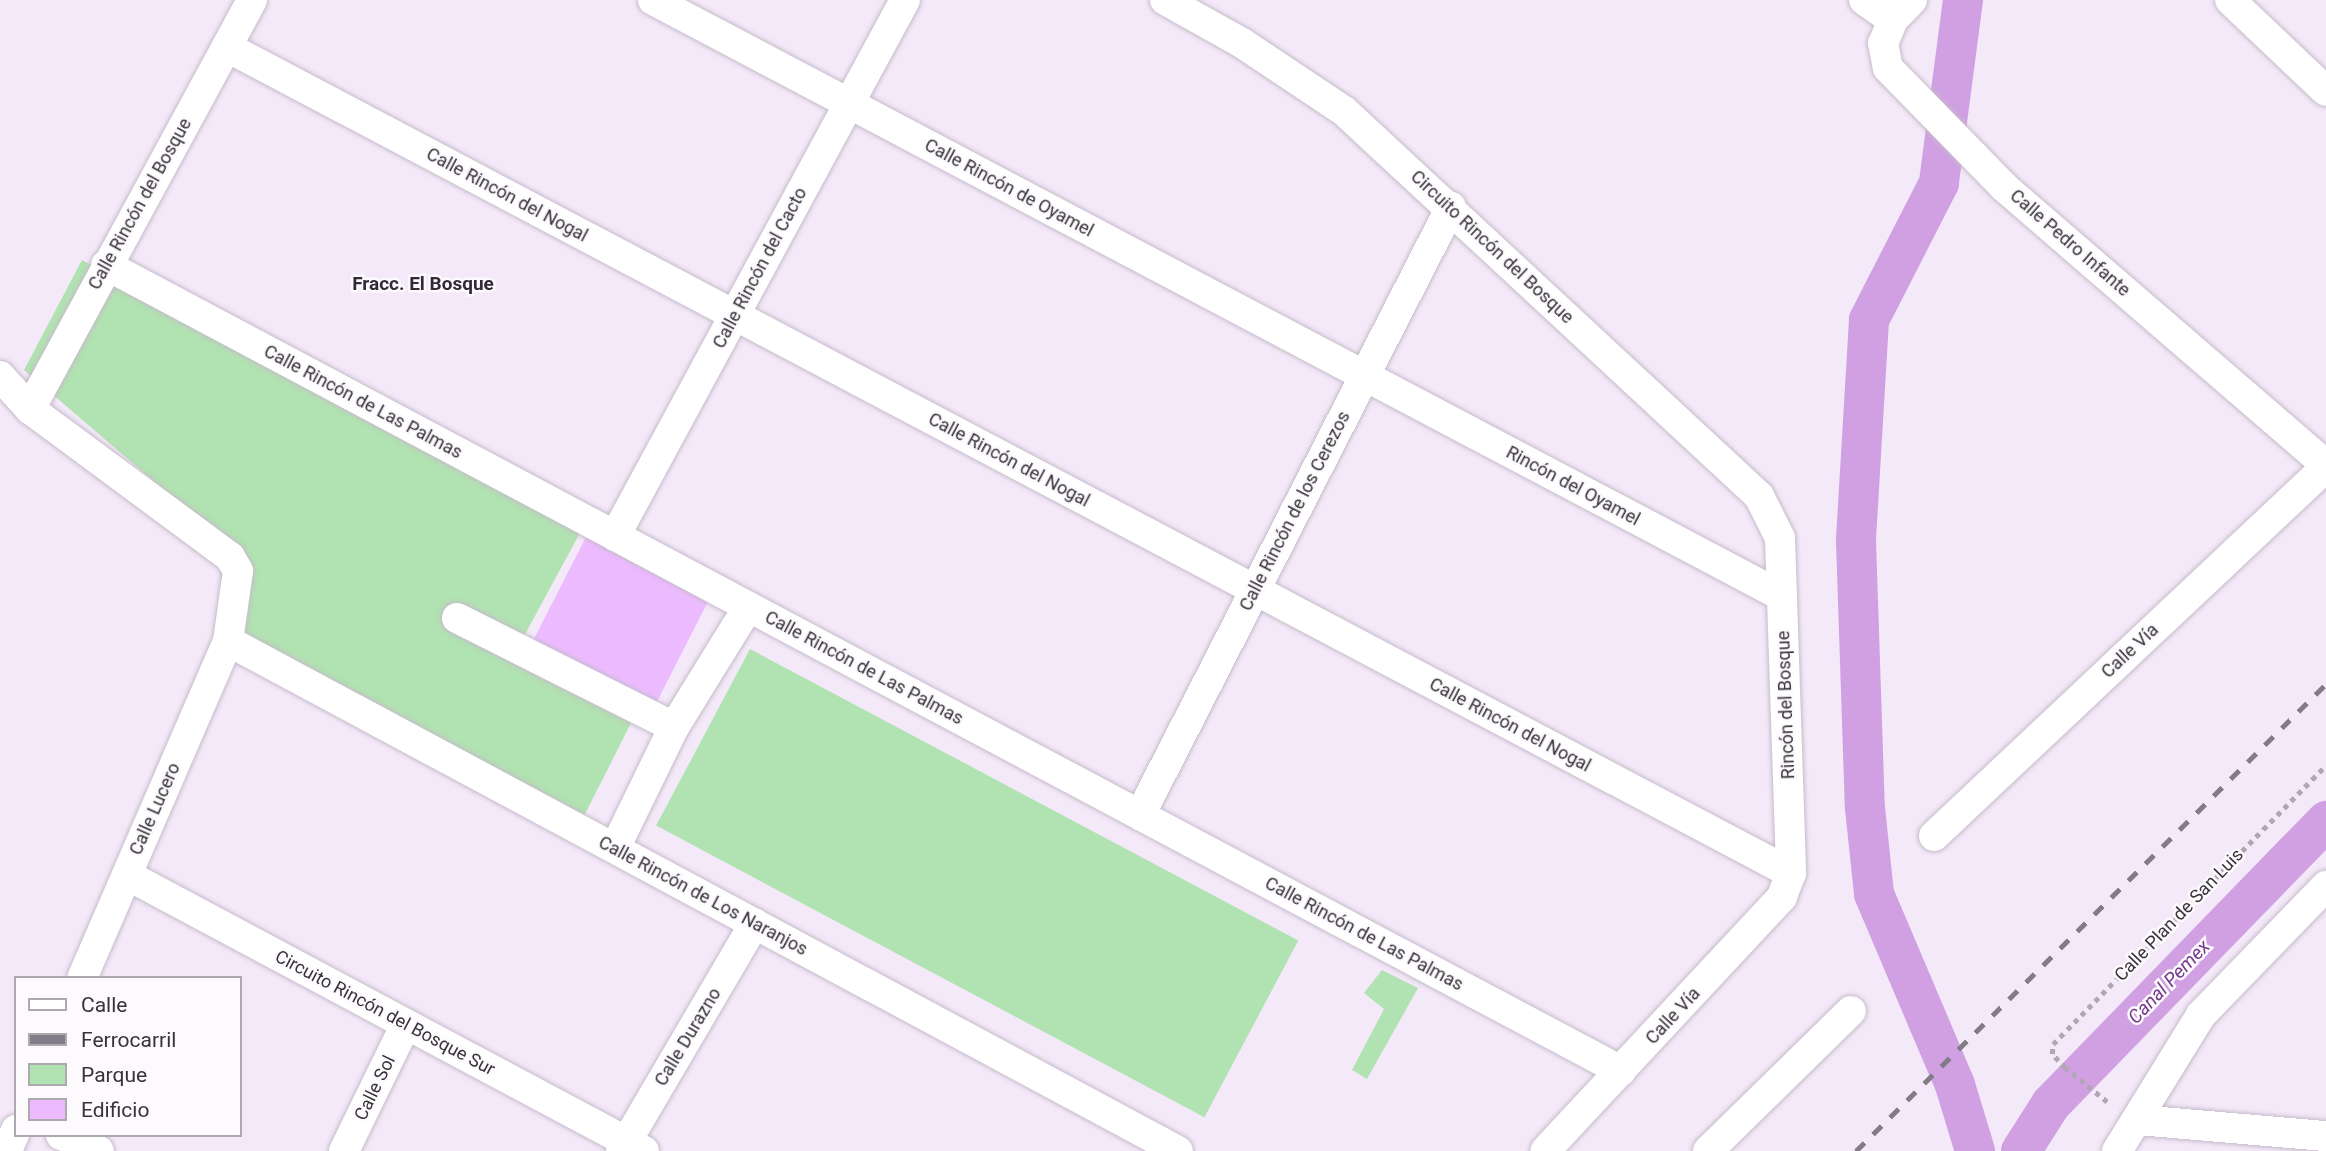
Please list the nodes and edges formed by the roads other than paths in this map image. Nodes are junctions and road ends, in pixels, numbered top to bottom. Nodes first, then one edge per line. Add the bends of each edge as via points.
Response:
1 (252, 0) edge
2 (653, 0) edge
3 (905, 0) edge
4 (1165, 0) edge
5 (1864, 0) edge
6 (2230, 0) edge
7 (1903, 10) edge
8 (227, 47) junction
9 (2326, 91) edge
10 (849, 103) junction
11 (1451, 206) junction
12 (106, 265) junction
13 (734, 315) junction
14 (0, 376) edge
15 (1364, 376) junction
16 (30, 409) junction
17 (2326, 466) edge
18 (615, 536) junction
19 (1780, 538) joint
20 (1255, 590) junction
21 (1782, 596) junction
22 (748, 607) junction
23 (457, 618) dead end
24 (228, 641) junction
25 (674, 727) junction
26 (1140, 815) junction
27 (1934, 836) dead end
28 (615, 848) junction
29 (1791, 873) junction
30 (127, 875) junction
31 (2326, 886) edge
32 (755, 923) junction
33 (83, 976) edge
34 (1851, 1011) dead end
35 (406, 1024) junction
36 (1621, 1071) junction
37 (2138, 1121) junction
38 (14, 1135) edge
39 (2326, 1136) edge
40 (66, 1137) edge
41 (630, 1148) edge
42 (7, 1151) edge
43 (99, 1151) edge
44 (344, 1151) edge
45 (1178, 1151) edge
46 (1545, 1151) edge
47 (1708, 1151) edge
48 (2117, 1151) edge

1 - 8 street, Calle Rincón del Bosque
2 - 10 street, Calle Rincón de Oyamel
3 - 10 street, Calle Rincón del Cacto
4 - 11 street, Circuito Rincón del Bosque via 1308,85
5 - 7 street, Calle Pedro Infante
6 - 9 street
7 - 17 street, Calle Pedro Infante via 1884,43 1888,68 1930,115 2004,187
8 - 12 street, Calle Rincón del Bosque
8 - 13 street, Calle Rincón del Nogal
10 - 13 street, Calle Rincón del Cacto
10 - 15 street, Calle Rincón de Oyamel
11 - 15 street, Calle Rincón de los Cerezos
11 - 19 street, Circuito Rincón del Bosque via 1759,496
12 - 16 street, Calle Rincón del Bosque
12 - 18 street, Calle Rincón de Las Palmas
13 - 18 street, Calle Rincón del Cacto
13 - 20 street, Calle Rincón del Nogal
14 - 16 street, Calle Lucero
15 - 20 street, Calle Rincón de los Cerezos
15 - 21 street, Rincón del Oyamel
16 - 24 street, Calle Lucero via 230,557 238,571
17 - 27 street, Calle Vía
18 - 22 street, Calle Rincón de Las Palmas
19 - 21 street, Rincón del Bosque
20 - 26 street, Calle Rincón de los Cerezos
20 - 29 street, Calle Rincón del Nogal
21 - 29 street, Rincón del Bosque
22 - 25 street
22 - 26 street, Calle Rincón de Las Palmas
23 - 25 street
24 - 28 street, Calle Rincón de Los Naranjos
24 - 30 street, Calle Lucero
25 - 28 street
26 - 36 street, Calle Rincón de Las Palmas
28 - 32 street, Calle Rincón de Los Naranjos
29 - 36 street, Calle Vía via 1768,915
30 - 33 street, Calle Lucero
30 - 35 street, Circuito Rincón del Bosque Sur
31 - 37 street via 2201,1015
32 - 41 street, Calle Durazno
32 - 45 street, Calle Rincón de Los Naranjos
34 - 47 street
35 - 41 street, Circuito Rincón del Bosque Sur
35 - 44 street, Calle Sol
36 - 46 street, Calle Vía
37 - 39 street
37 - 48 street
38 - 42 street
40 - 43 street

